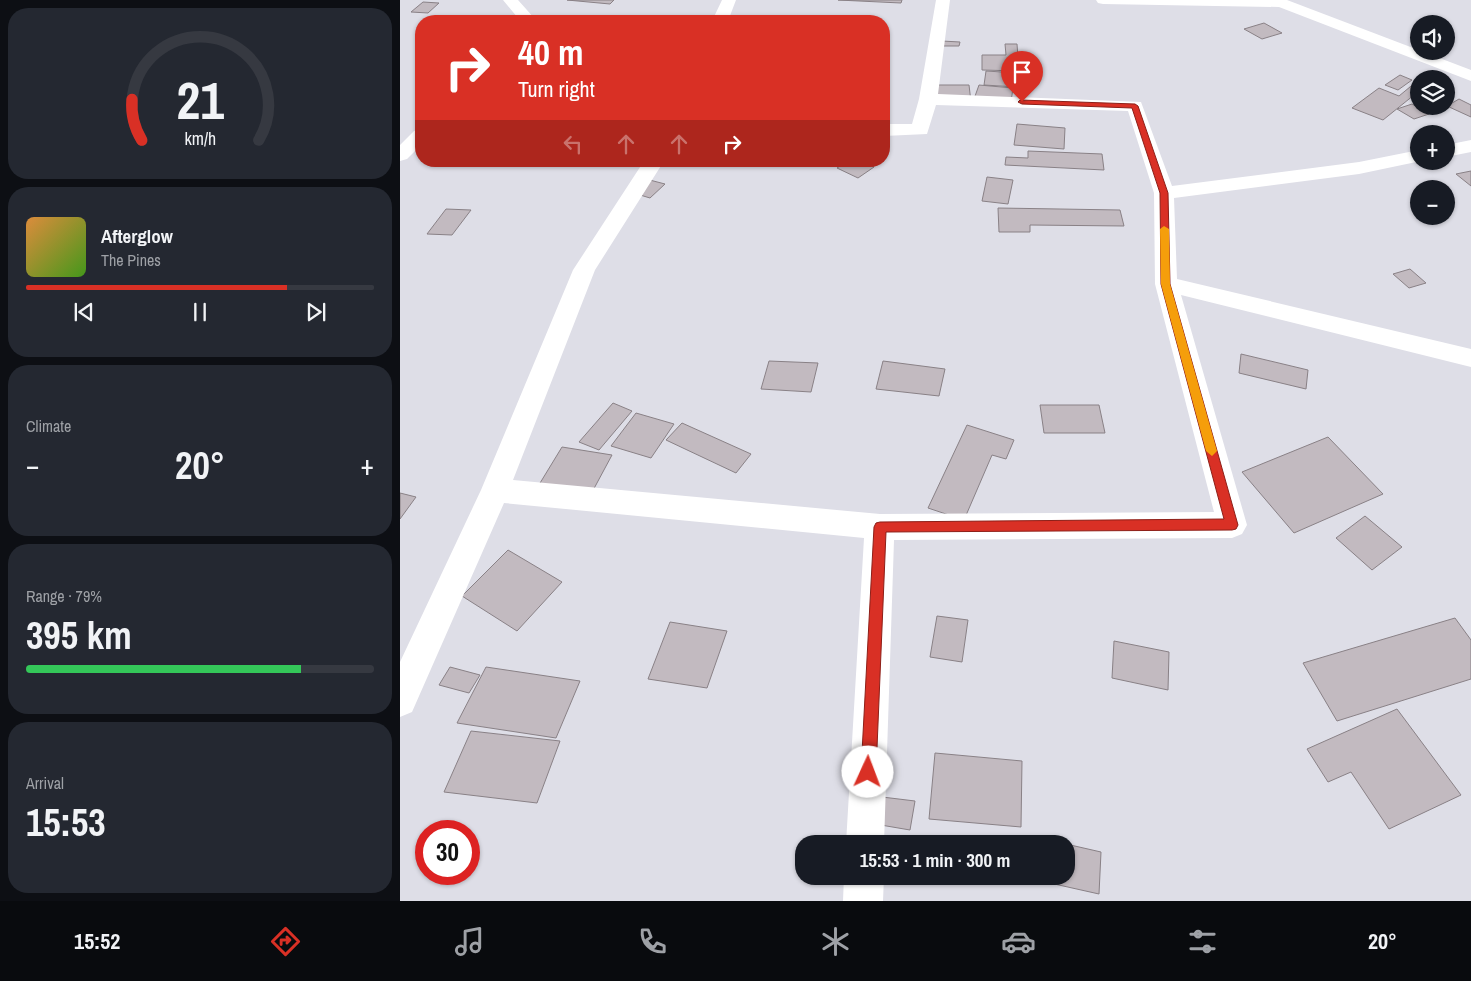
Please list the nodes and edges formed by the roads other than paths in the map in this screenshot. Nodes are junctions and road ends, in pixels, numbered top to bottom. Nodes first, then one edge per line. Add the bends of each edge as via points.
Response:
1 (510, 0) edge
2 (729, 0) edge
3 (943, 0) edge
4 (1104, 0) edge
5 (523, 15) edge
6 (723, 15) edge
7 (1471, 76) edge
8 (928, 99) junction
9 (890, 130) edge
10 (415, 141) edge
11 (1471, 146) edge
12 (1455, 149) edge
13 (400, 155) edge
14 (1410, 158) edge
15 (650, 167) edge
16 (1164, 193) junction
17 (1166, 284) junction
18 (1471, 358) edge
19 (495, 490) junction
20 (880, 527) junction
21 (411, 652) edge
22 (400, 700) edge
23 (865, 835) edge
24 (864, 885) edge
25 (863, 901) edge

1 - 5 street
2 - 6 street
3 - 8 street
4 - 7 street via 1280,3
8 - 9 street via 920,130
8 - 16 street via 1135,106
10 - 13 street
11 - 12 street
14 - 16 street via 1359,168
15 - 19 street via 584,270
16 - 17 street
17 - 18 street
17 - 20 street via 1232,525
19 - 20 street
19 - 21 street
20 - 23 street
21 - 22 street
24 - 25 street

